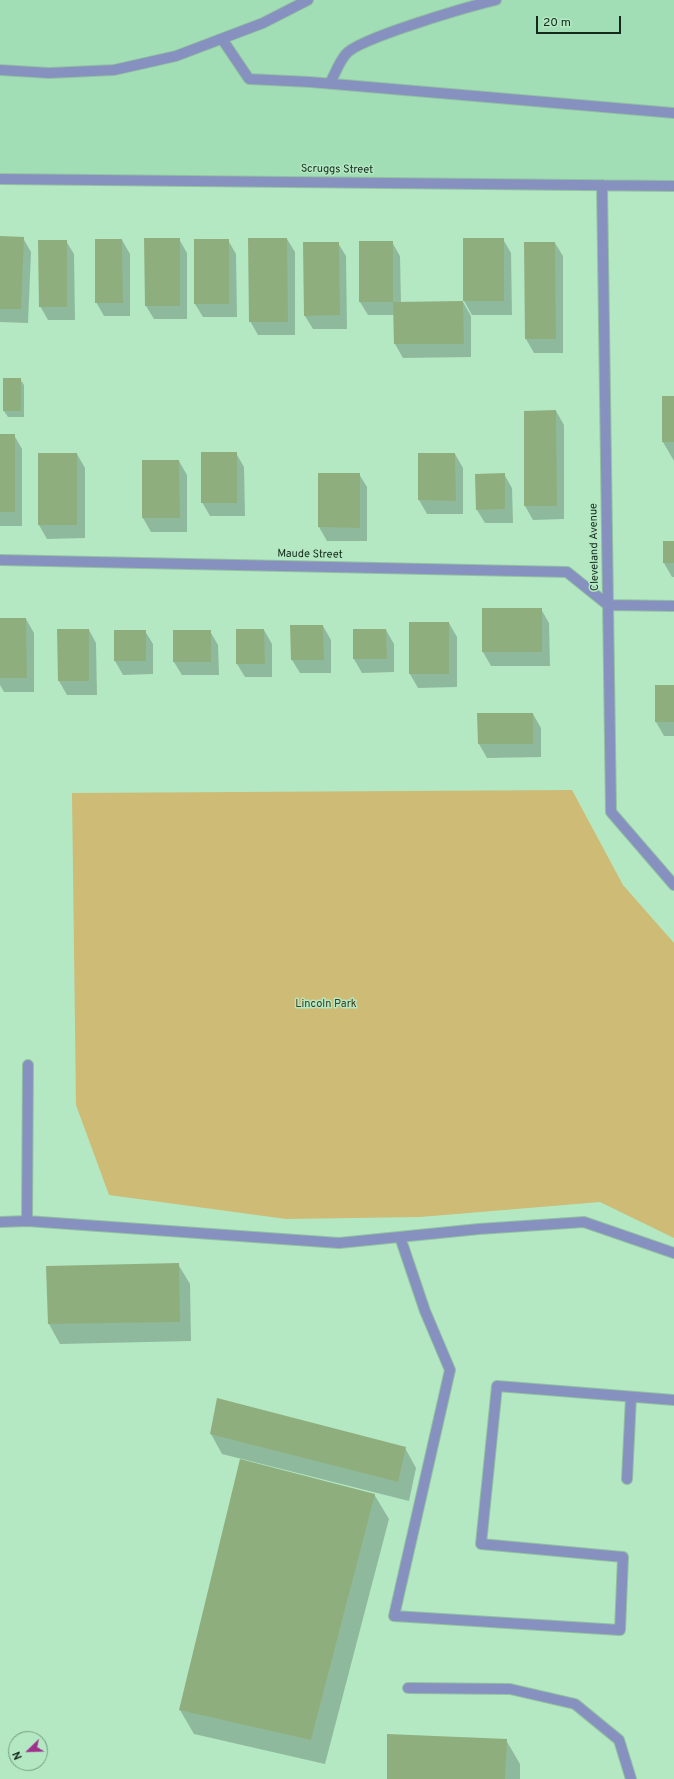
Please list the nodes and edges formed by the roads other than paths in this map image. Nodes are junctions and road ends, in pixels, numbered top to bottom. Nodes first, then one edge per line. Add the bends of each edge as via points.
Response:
1 (308, 0) edge
2 (496, 0) edge
3 (222, 39) junction
4 (0, 70) edge
5 (330, 84) junction
6 (674, 113) edge
7 (0, 179) edge
8 (602, 185) junction
9 (674, 186) edge
10 (0, 560) edge
11 (608, 605) junction
12 (674, 606) edge
13 (674, 885) edge
14 (28, 1065) dead end
15 (28, 1220) junction
16 (0, 1222) edge
17 (400, 1237) junction
18 (674, 1253) edge
19 (631, 1396) junction
20 (674, 1400) edge
21 (627, 1479) dead end
22 (408, 1688) dead end
23 (632, 1779) edge

1 - 3 street via 263,23
2 - 5 street via 374,38 346,53
3 - 4 street via 176,56 114,70 49,73
3 - 5 street via 249,79
5 - 6 street
7 - 8 street, Scruggs Street
8 - 9 street, Scruggs Street
8 - 11 street, Cleveland Avenue
10 - 11 street, Maude Street via 567,572
11 - 12 street
11 - 13 street, Cleveland Avenue via 611,812
14 - 15 street
15 - 16 street
15 - 17 street via 338,1243
17 - 18 street via 479,1228 584,1222
17 - 19 street via 424,1311 450,1370 394,1616 620,1630 623,1557 481,1544 497,1386
19 - 20 street
19 - 21 street
22 - 23 street via 510,1689 575,1704 619,1740

